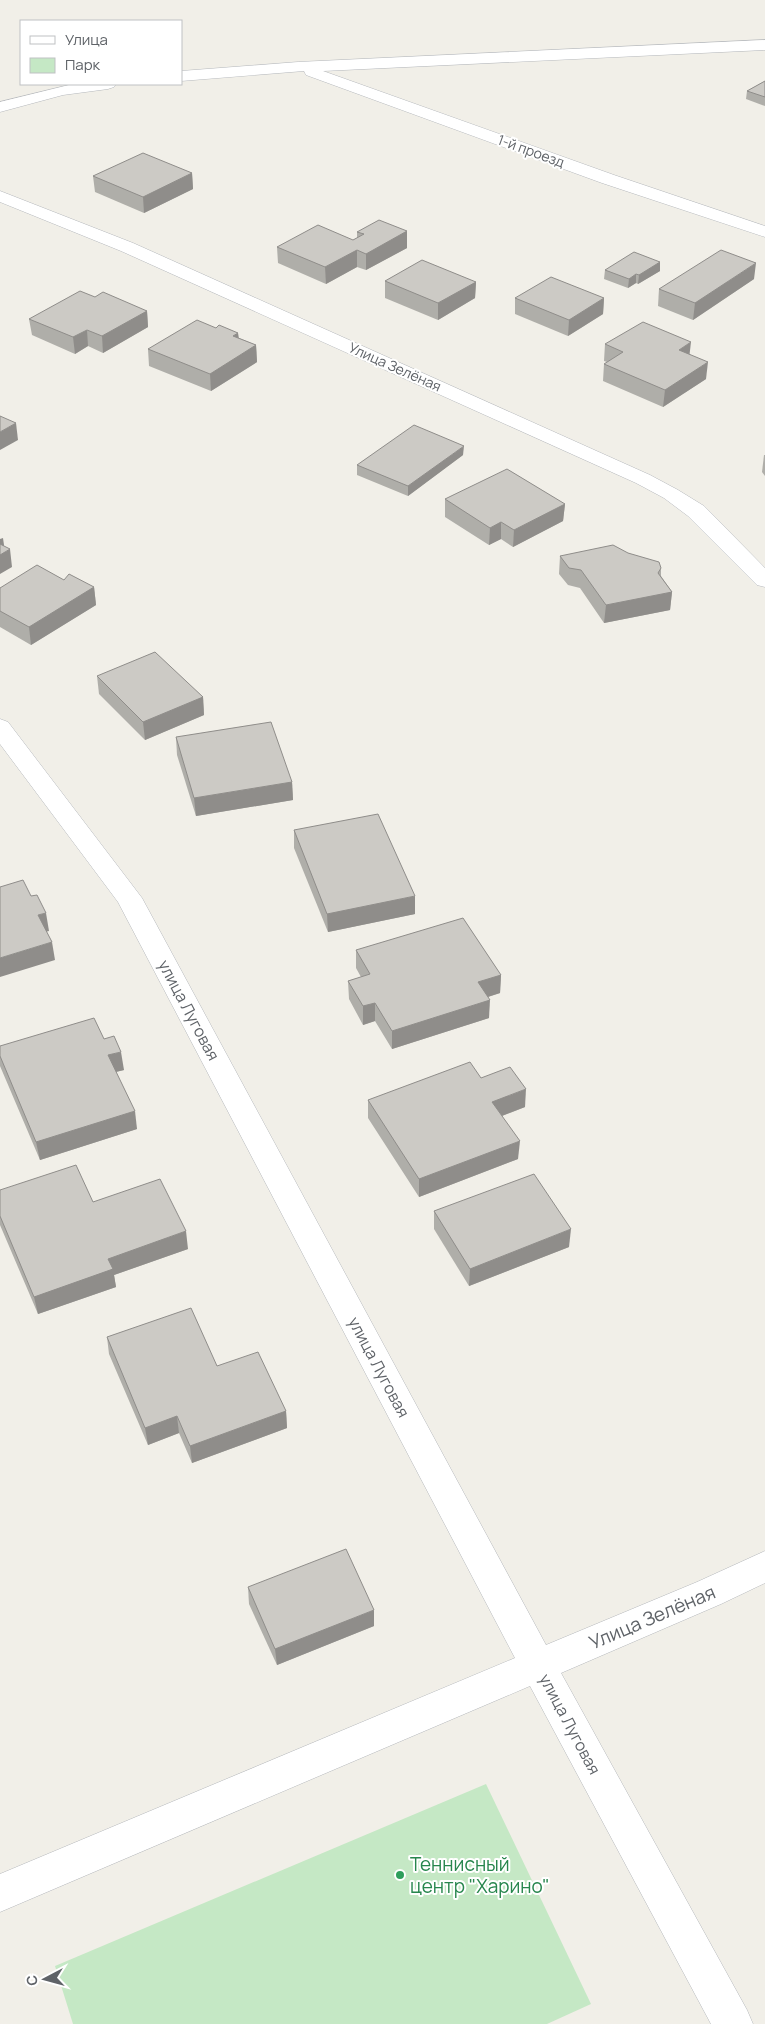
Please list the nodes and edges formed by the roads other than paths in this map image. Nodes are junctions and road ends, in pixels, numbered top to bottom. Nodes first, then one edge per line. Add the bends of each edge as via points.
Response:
1 (765, 45) edge
2 (298, 67) junction
3 (182, 76) edge
4 (100, 85) edge
5 (0, 107) edge
6 (0, 196) edge
7 (765, 232) edge
8 (765, 580) edge
9 (0, 728) edge
10 (765, 1566) edge
11 (538, 1665) junction
12 (0, 1893) edge
13 (733, 2024) edge

1 - 2 street
2 - 3 street
2 - 7 street, 1-й проезд via 608,180
4 - 5 street via 62,90
6 - 8 street, Улица Зелёная via 127,247 643,479 696,511
9 - 11 street, улица Луговая via 129,898
10 - 11 street, Улица Зелёная via 710,1593
11 - 12 street, Улица Зелёная
11 - 13 street, улица Луговая

